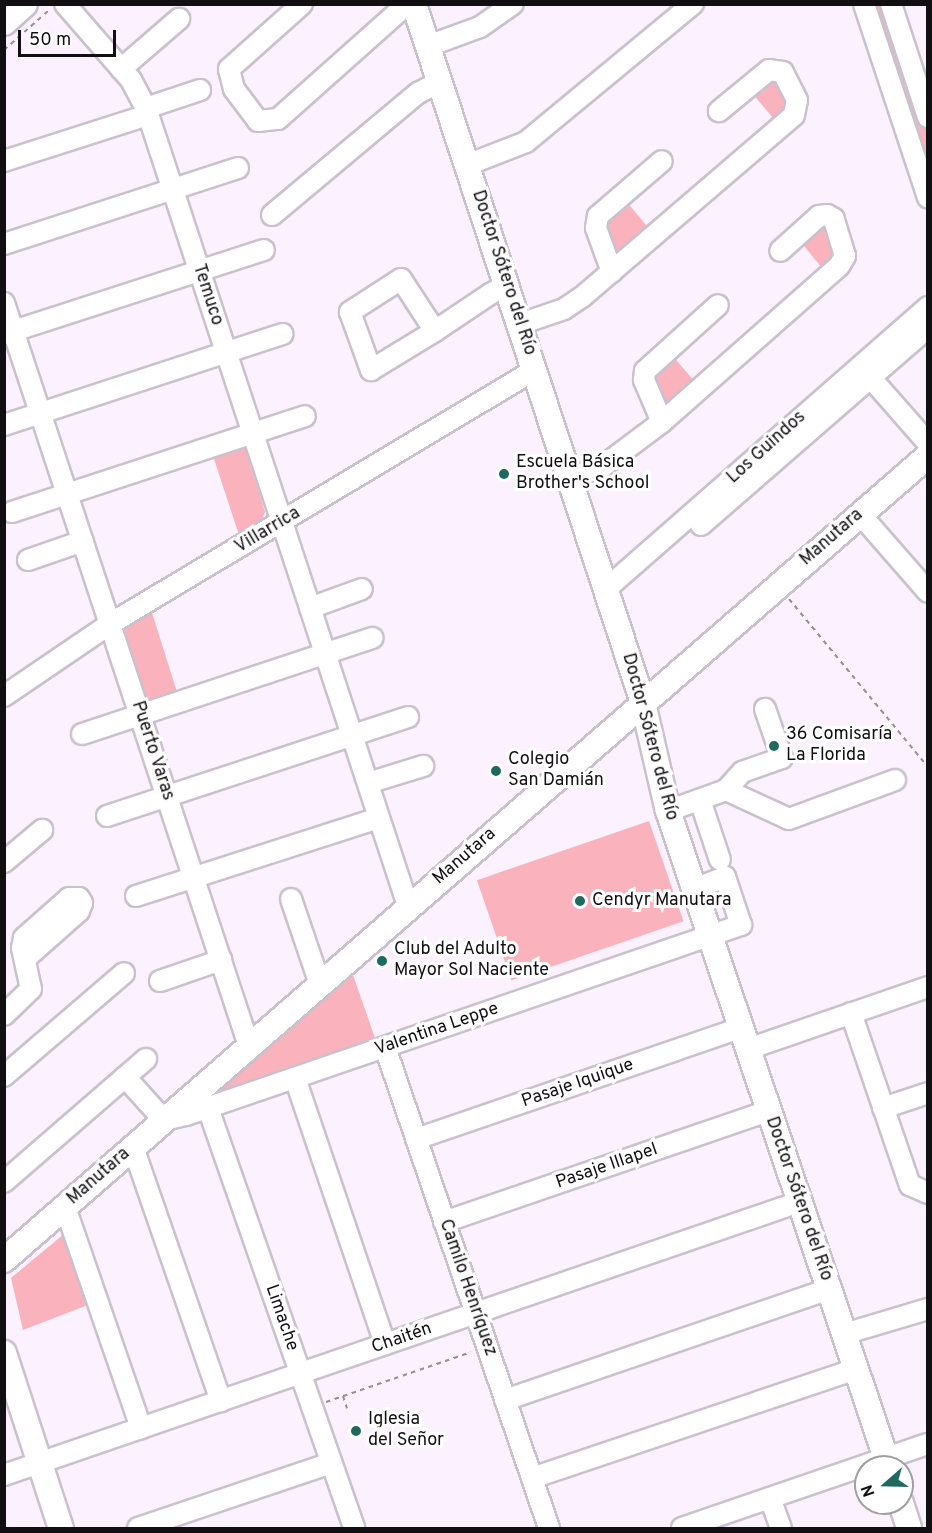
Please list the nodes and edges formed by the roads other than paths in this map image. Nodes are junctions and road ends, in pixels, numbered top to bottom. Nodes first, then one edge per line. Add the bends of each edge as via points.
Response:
1 (26, 4) edge
2 (65, 4) edge
3 (302, 4) edge
4 (406, 4) edge
5 (414, 4) edge
6 (513, 4) edge
7 (693, 4) edge
8 (864, 4) edge
9 (891, 4) edge
10 (179, 19) dead end
11 (4, 23) edge
12 (428, 46) junction
13 (121, 69) junction
14 (440, 82) junction
15 (200, 90) dead end
16 (147, 111) junction
17 (719, 111) dead end
18 (927, 117) edge
19 (4, 161) edge
20 (662, 161) dead end
21 (467, 165) junction
22 (238, 168) dead end
23 (923, 170) edge
24 (173, 189) junction
25 (927, 198) edge
26 (272, 215) dead end
27 (4, 244) edge
28 (264, 250) dead end
29 (780, 250) dead end
30 (200, 271) junction
31 (612, 273) junction
32 (507, 285) junction
33 (4, 303) edge
34 (718, 305) dead end
35 (927, 307) edge
36 (520, 324) junction
37 (927, 328) edge
38 (435, 331) junction
39 (9, 333) edge
40 (282, 334) dead end
41 (226, 353) junction
42 (535, 370) junction
43 (865, 372) junction
44 (41, 413) junction
45 (305, 416) dead end
46 (662, 422) junction
47 (4, 425) edge
48 (253, 433) junction
49 (927, 454) edge
50 (570, 478) junction
51 (67, 494) junction
52 (12, 512) dead end
53 (860, 514) junction
54 (282, 524) junction
55 (83, 542) junction
56 (28, 560) dead end
57 (362, 589) dead end
58 (927, 592) edge
59 (608, 595) junction
60 (310, 608) junction
61 (110, 624) junction
62 (373, 638) dead end
63 (325, 654) junction
64 (4, 696) edge
65 (643, 703) junction
66 (765, 710) dead end
67 (140, 715) junction
68 (408, 717) dead end
69 (82, 734) dead end
70 (352, 736) junction
71 (423, 765) dead end
72 (895, 780) dead end
73 (368, 783) junction
74 (726, 790) junction
75 (167, 796) junction
76 (700, 800) junction
77 (668, 811) junction
78 (107, 816) dead end
79 (379, 818) junction
80 (42, 830) dead end
81 (720, 860) dead end
82 (4, 862) edge
83 (194, 878) junction
84 (694, 889) junction
85 (136, 896) dead end
86 (291, 899) dead end
87 (408, 906) junction
88 (710, 936) junction
89 (25, 960) dead end
90 (221, 960) junction
91 (124, 973) dead end
92 (160, 981) dead end
93 (320, 984) junction
94 (927, 987) edge
95 (851, 1013) junction
96 (4, 1015) edge
97 (744, 1038) junction
98 (249, 1046) junction
99 (385, 1047) junction
100 (146, 1059) dead end
101 (4, 1076) edge
102 (125, 1077) junction
103 (295, 1078) junction
104 (927, 1093) edge
105 (208, 1108) junction
106 (883, 1108) junction
107 (769, 1111) junction
108 (164, 1120) junction
109 (416, 1139) junction
110 (133, 1147) junction
111 (4, 1182) edge
112 (927, 1193) edge
113 (800, 1202) junction
114 (65, 1207) junction
115 (444, 1222) junction
116 (4, 1260) edge
117 (829, 1289) junction
118 (927, 1309) edge
119 (476, 1313) junction
120 (844, 1334) junction
121 (385, 1344) junction
122 (4, 1353) edge
123 (856, 1369) junction
124 (300, 1374) junction
125 (505, 1400) junction
126 (221, 1401) junction
127 (141, 1428) junction
128 (927, 1444) edge
129 (884, 1455) edge
130 (904, 1455) edge
131 (39, 1463) junction
132 (331, 1463) junction
133 (854, 1473) edge
134 (4, 1475) edge
135 (532, 1478) junction
136 (771, 1498) junction
137 (62, 1528) edge
138 (138, 1528) edge
139 (354, 1528) edge
140 (549, 1528) edge
141 (682, 1528) edge
142 (781, 1528) edge

1 - 11 main road
2 - 13 street, Temuco
3 - 4 street via 229,69 234,88 258,121 278,119
5 - 12 main road, Doctor Sótero del Río
6 - 12 street via 480,27
7 - 21 street via 526,142
8 - 23 street
9 - 18 street
10 - 13 street
12 - 14 main road, Doctor Sótero del Río
13 - 16 street, Temuco
14 - 21 main road, Doctor Sótero del Río
14 - 26 street via 418,93
15 - 16 street
16 - 19 street
16 - 24 street, Temuco
17 - 31 street via 770,70 783,72 797,100 794,115
20 - 31 street via 598,216 596,228
21 - 32 main road, Doctor Sótero del Río
22 - 24 street
23 - 25 street
24 - 27 street
24 - 30 street, Temuco
28 - 30 street
29 - 46 street via 819,216 828,215 834,219 845,256 839,266
30 - 39 street
30 - 41 street, Temuco
31 - 36 street via 564,309
32 - 36 main road, Doctor Sótero del Río
32 - 38 street
33 - 39 street, Puerto Varas
34 - 46 street via 645,371 644,380
35 - 43 street, Los Guindos
36 - 42 main road, Doctor Sótero del Río
37 - 43 street, Los Guindos
38 - 38 street via 371,370 350,312 401,279
39 - 44 street, Puerto Varas
40 - 41 street
41 - 44 street
41 - 48 street, Temuco
42 - 50 main road, Doctor Sótero del Río
42 - 54 street, Villarrica
43 - 49 street
43 - 59 street, Los Guindos
44 - 47 street
44 - 51 street, Puerto Varas
45 - 48 street
46 - 50 street via 602,467
48 - 51 street
48 - 54 street, Temuco
49 - 53 main road, Manutara
50 - 59 main road, Doctor Sótero del Río
51 - 52 street
51 - 55 street, Puerto Varas
53 - 58 street
53 - 65 main road, Manutara
54 - 60 street, Temuco
54 - 61 street, Villarrica
55 - 56 street
55 - 61 street, Puerto Varas
57 - 60 street
59 - 65 main road, Doctor Sótero del Río
60 - 63 street, Temuco
61 - 64 street, Villarrica
61 - 67 street, Puerto Varas
62 - 63 street
63 - 67 street
63 - 70 street, Temuco
65 - 77 main road, Doctor Sótero del Río
65 - 87 main road, Manutara
66 - 74 street via 782,758 742,772
67 - 69 street
67 - 75 street, Puerto Varas
68 - 70 street
70 - 73 street, Temuco
70 - 75 street
71 - 73 street
72 - 74 street via 789,819
73 - 79 street, Temuco
74 - 76 street
75 - 78 street
75 - 83 street, Puerto Varas
76 - 77 street
76 - 81 street
77 - 84 main road, Doctor Sótero del Río
79 - 83 street
79 - 87 street, Temuco
80 - 82 street
83 - 85 street
83 - 90 street, Puerto Varas
84 - 88 main road, Doctor Sótero del Río
84 - 88 street, Valentina Leppe via 725,877 732,896 741,925
86 - 93 street
87 - 93 main road, Manutara
88 - 97 main road, Doctor Sótero del Río
88 - 99 street, Valentina Leppe
89 - 96 street via 31,988
90 - 92 street
90 - 98 street, Puerto Varas
91 - 101 street
93 - 98 main road, Manutara
94 - 95 street, Pasaje Iquique
95 - 97 street, Pasaje Iquique
95 - 106 street
97 - 107 main road, Doctor Sótero del Río
97 - 109 street, Pasaje Iquique
98 - 108 main road, Manutara
99 - 103 street, Valentina Leppe
99 - 109 street, Camilo Henríquez
100 - 102 street
102 - 108 street
102 - 111 street
103 - 105 street, Valentina Leppe
103 - 121 street
104 - 106 street
105 - 108 street, Valentina Leppe
105 - 124 street, Limache
106 - 112 street via 910,1185
107 - 113 main road, Doctor Sótero del Río
107 - 115 street, Pasaje Illapel
108 - 110 main road, Manutara
109 - 115 street, Camilo Henríquez
110 - 114 main road, Manutara
110 - 126 street
113 - 117 main road, Doctor Sótero del Río
113 - 119 street, Chaitén
114 - 116 main road, Manutara
114 - 127 street
115 - 119 street, Camilo Henríquez
117 - 120 main road, Doctor Sótero del Río
117 - 125 street
118 - 120 street
119 - 121 street, Chaitén
119 - 125 street, Camilo Henríquez
120 - 123 main road, Doctor Sótero del Río
121 - 124 street, Chaitén
122 - 131 main road
123 - 129 main road, Doctor Sótero del Río
123 - 135 street
124 - 126 street, Chaitén
124 - 132 street, Limache
125 - 135 street, Camilo Henríquez
126 - 127 street, Chaitén
127 - 131 street, Chaitén
128 - 130 street
131 - 134 street, Chaitén
131 - 137 main road
132 - 138 street
132 - 139 street, Limache
133 - 136 street
135 - 140 street, Camilo Henríquez
136 - 141 street
136 - 142 street

